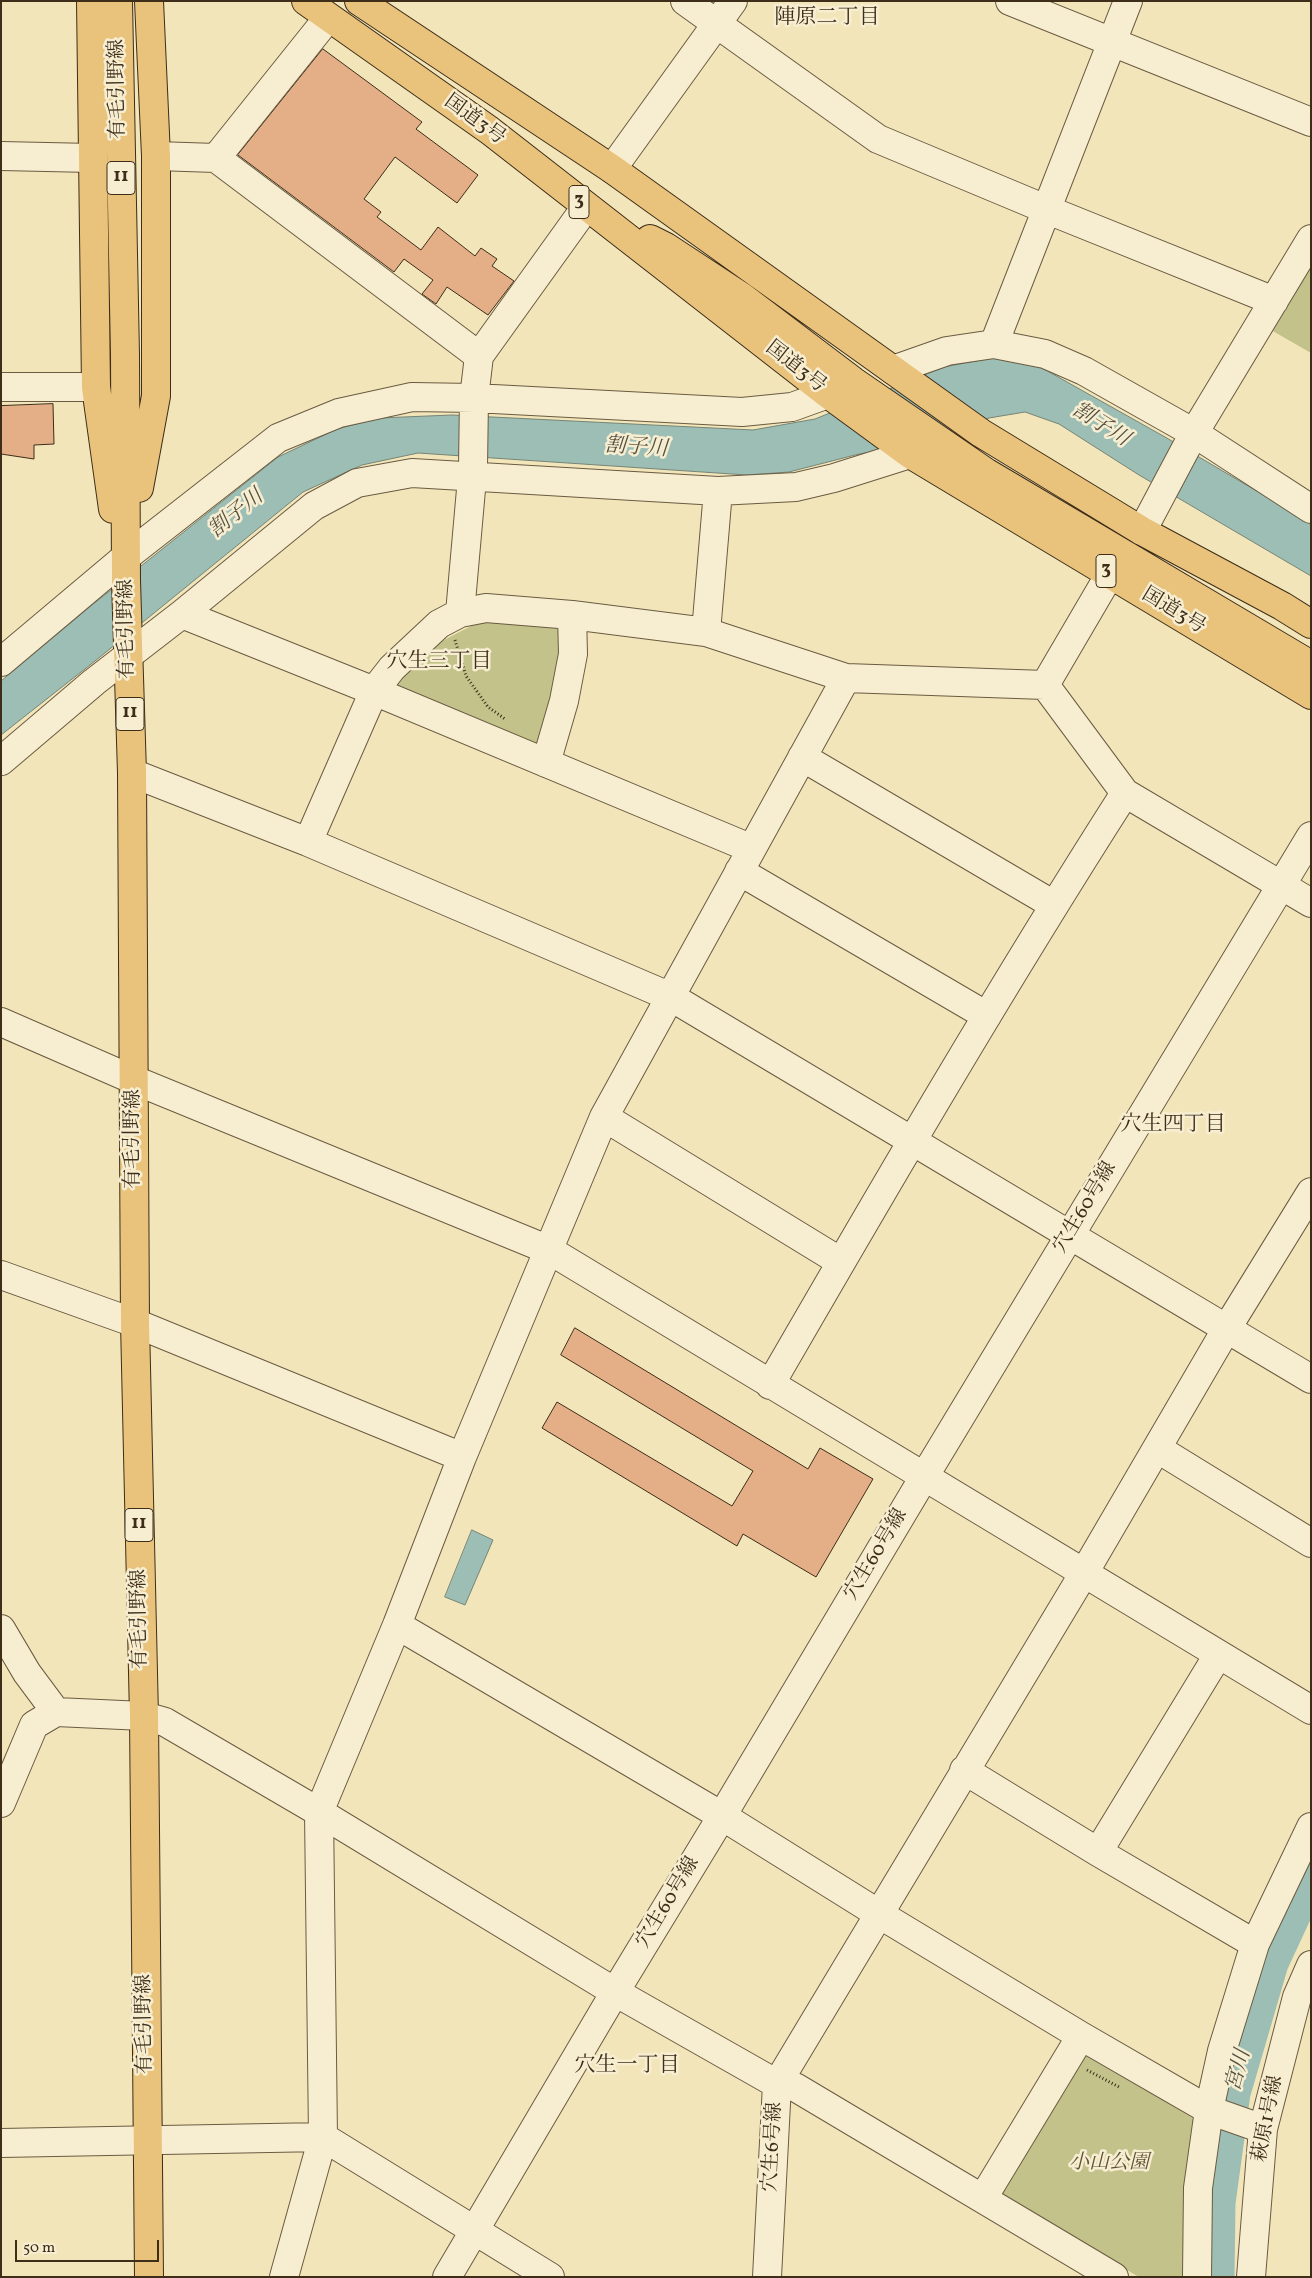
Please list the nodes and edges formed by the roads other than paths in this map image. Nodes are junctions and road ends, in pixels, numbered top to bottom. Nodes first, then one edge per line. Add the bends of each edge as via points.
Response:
1 (91, 1) edge
2 (118, 1) edge
3 (149, 1) edge
4 (294, 1) edge
5 (306, 1) edge
6 (358, 1) edge
7 (685, 1) edge
8 (733, 1) edge
9 (1010, 1) edge
10 (1128, 1) edge
11 (328, 18) junction
12 (716, 24) junction
13 (1113, 43) junction
14 (1311, 122) edge
15 (1, 156) edge
16 (156, 156) junction
17 (92, 158) junction
18 (216, 158) junction
19 (612, 169) junction
20 (586, 207) junction
21 (1048, 210) junction
22 (1311, 239) edge
23 (1274, 301) junction
24 (994, 344) junction
25 (479, 356) junction
26 (900, 374) junction
27 (1, 387) edge
28 (96, 387) junction
29 (843, 394) junction
30 (474, 405) junction
31 (1192, 438) junction
32 (906, 450) junction
33 (473, 472) junction
34 (718, 491) junction
35 (1311, 509) edge
36 (1142, 531) junction
37 (127, 569) junction
38 (1110, 574) junction
39 (182, 614) junction
40 (572, 615) junction
41 (450, 618) junction
42 (1311, 624) edge
43 (706, 632) junction
44 (129, 651) junction
45 (1, 662) edge
46 (1311, 666) edge
47 (846, 678) junction
48 (1045, 685) junction
49 (374, 691) junction
50 (1311, 695) edge
51 (802, 757) junction
52 (1, 761) edge
53 (546, 763) junction
54 (132, 773) junction
55 (1125, 793) junction
56 (1311, 836) edge
57 (308, 842) junction
58 (744, 859) junction
59 (1282, 885) junction
60 (1311, 903) edge
61 (1054, 905) junction
62 (671, 997) junction
63 (987, 1016) junction
64 (1, 1022) edge
65 (134, 1080) junction
66 (604, 1117) junction
67 (912, 1141) junction
68 (1311, 1192) edge
69 (1069, 1236) junction
70 (549, 1250) junction
71 (841, 1262) junction
72 (1, 1276) edge
73 (135, 1323) junction
74 (1228, 1328) junction
75 (1311, 1379) edge
76 (770, 1384) junction
77 (1158, 1449) junction
78 (462, 1457) junction
79 (924, 1477) junction
80 (1311, 1543) edge
81 (1084, 1573) junction
82 (397, 1625) junction
83 (1, 1629) edge
84 (1218, 1655) junction
85 (1311, 1710) edge
86 (56, 1712) junction
87 (144, 1716) junction
88 (964, 1770) junction
89 (1, 1803) edge
90 (319, 1812) junction
91 (722, 1816) junction
92 (1311, 1827) edge
93 (1098, 1852) junction
94 (879, 1914) junction
95 (1255, 1944) junction
96 (1311, 1966) edge
97 (615, 1992) junction
98 (1081, 2036) junction
99 (777, 2084) junction
100 (1209, 2110) junction
101 (1263, 2129) junction
102 (323, 2138) junction
103 (148, 2141) junction
104 (1, 2143) edge
105 (983, 2198) junction
106 (475, 2231) junction
107 (767, 2276) edge
108 (149, 2277) edge
109 (284, 2277) edge
110 (447, 2277) edge
111 (550, 2277) edge
112 (759, 2277) edge
113 (1114, 2277) edge
114 (1197, 2277) edge
115 (1251, 2277) edge

1 - 17 main road
2 - 37 main road, 有毛引野線 / 11
3 - 16 main road
4 - 11 main road
5 - 11 main road, 国道3号 / 3
6 - 19 main road, 国道3号 / 3
7 - 12 street
8 - 12 street
9 - 13 street
10 - 13 street
11 - 18 street
11 - 20 main road, 国道3号 / 3 via 489,130
12 - 19 street
12 - 21 street via 878,139
13 - 14 street
13 - 21 street
15 - 17 street
16 - 18 street
16 - 37 main road via 156,396
17 - 28 main road
18 - 25 street
19 - 26 main road, 国道3号 / 3
20 - 25 street
20 - 29 main road, 国道3号 / 3
21 - 23 street
21 - 24 street
22 - 23 street
23 - 31 street
24 - 26 street via 947,351
24 - 31 street via 1045,354 1084,372
25 - 30 street
26 - 36 main road, 国道3号 / 3 via 981,433
27 - 28 street
28 - 37 main road via 111,502
29 - 30 street via 792,407 742,412
29 - 32 main road, 国道3号 / 3
29 - 46 main road, 3 via 978,467
30 - 33 street
30 - 37 street via 412,397 338,413 278,438
31 - 35 street
31 - 36 street
32 - 34 street via 834,478 796,487
32 - 38 main road, 国道3号 / 3
33 - 34 street
33 - 39 street via 412,473 357,484 314,506
33 - 41 street
34 - 43 street
36 - 42 main road, 国道3号 / 3
37 - 44 main road, 有毛引野線 / 11
37 - 45 street
38 - 48 street
38 - 50 main road, 国道3号 / 3
39 - 44 street
39 - 49 street
40 - 41 street via 486,608
40 - 43 street
40 - 53 street via 573,654 564,701
41 - 49 street via 392,668
43 - 47 street
44 - 52 street
44 - 54 main road, 有毛引野線 / 11
47 - 48 street
47 - 51 street
48 - 55 street
49 - 53 street
49 - 57 street
51 - 58 street
51 - 61 street
53 - 58 street
54 - 57 street
54 - 65 main road, 有毛引野線 / 11
55 - 59 street
55 - 61 street
56 - 59 street, 穴生60号線
57 - 62 street
58 - 62 street
58 - 63 street
59 - 60 street
59 - 69 street, 穴生60号線
61 - 63 street
62 - 66 street
62 - 67 street
63 - 67 street
64 - 65 street
65 - 70 street
65 - 73 main road, 有毛引野線 / 11
66 - 70 street
66 - 71 street
67 - 69 street
67 - 71 street
68 - 74 street
69 - 74 street
69 - 79 street, 穴生60号線
70 - 76 street
70 - 78 street
71 - 76 street
72 - 73 street
73 - 78 street
73 - 87 main road, 有毛引野線 / 11
74 - 75 street
74 - 77 street
76 - 79 street
77 - 80 street
77 - 81 street
78 - 82 street
79 - 81 street
79 - 91 street, 穴生60号線
81 - 84 street
81 - 88 street
82 - 90 street
82 - 91 street
83 - 86 street via 27,1673
84 - 85 street
84 - 93 street
86 - 87 street, 穴生6号線
86 - 89 street via 34,1725
87 - 90 street, 穴生6号線 via 165,1722
87 - 103 main road, 有毛引野線 / 11
88 - 93 street
88 - 94 street
90 - 97 street, 穴生6号線
90 - 102 street
91 - 94 street
91 - 97 street, 穴生60号線
92 - 95 street
93 - 95 street
94 - 98 street
94 - 99 street
95 - 100 street via 1222,2051
96 - 101 street, 萩原1号線 via 1297,1998
97 - 99 street, 穴生6号線
97 - 106 street, 穴生60号線
98 - 100 street
98 - 105 street
99 - 105 street via 795,2087
99 - 107 street, 穴生6号線
100 - 101 street
100 - 114 street via 1198,2188
101 - 115 street, 萩原1号線
102 - 103 street
102 - 106 street
102 - 109 street
103 - 104 street
103 - 108 main road, 有毛引野線 / 11
105 - 113 street
106 - 110 street, 穴生60号線
106 - 111 street
107 - 112 street

